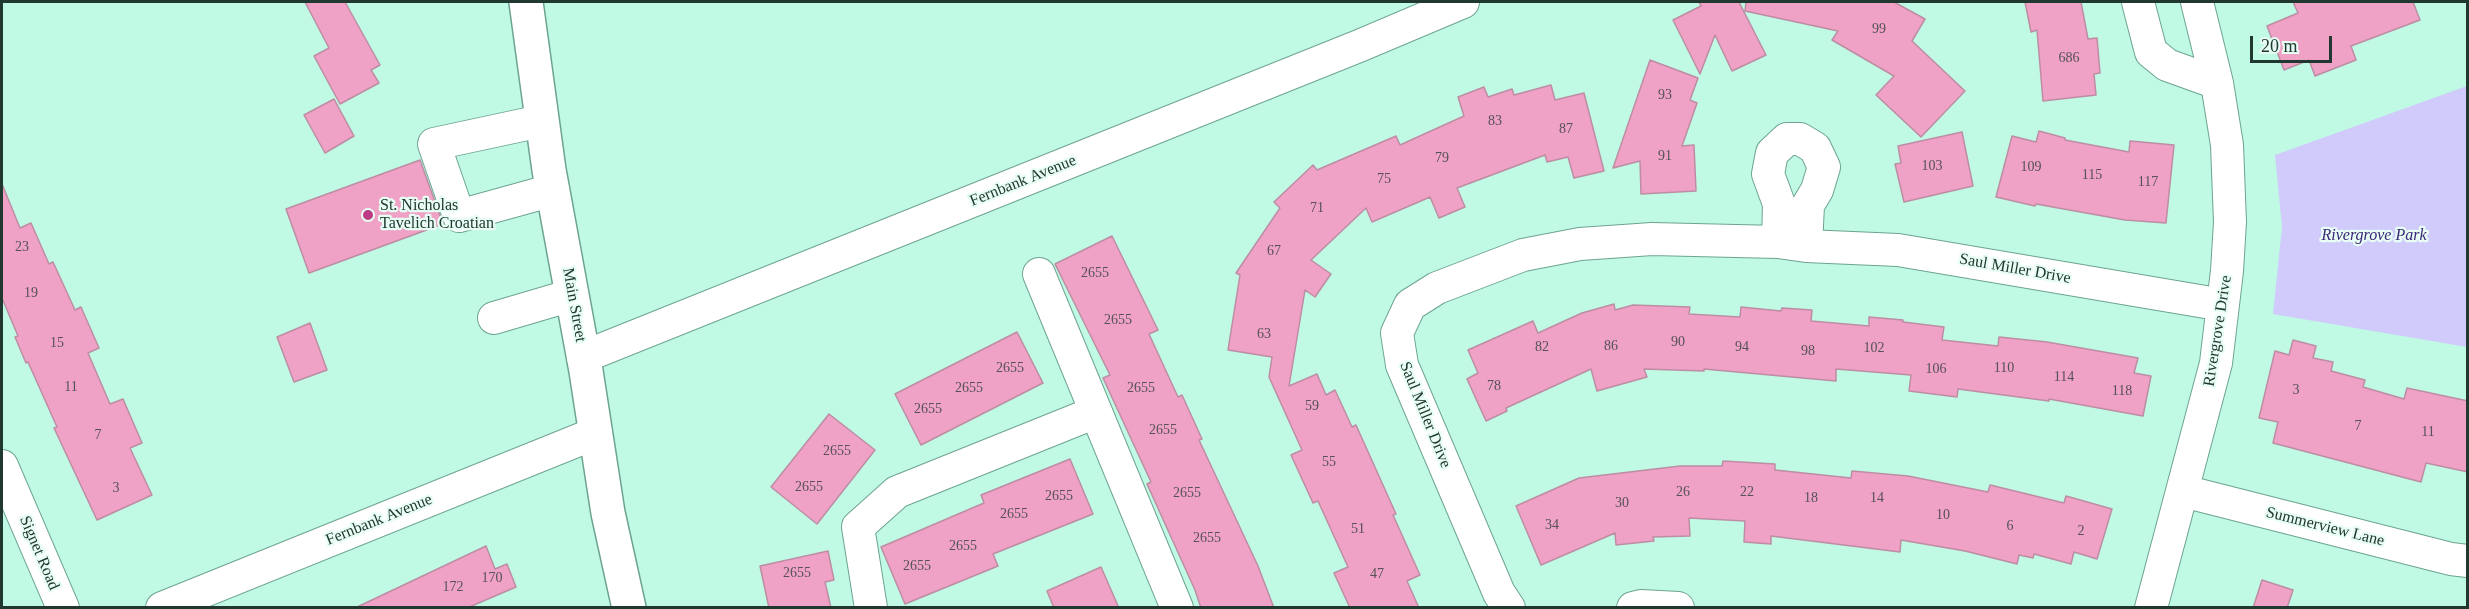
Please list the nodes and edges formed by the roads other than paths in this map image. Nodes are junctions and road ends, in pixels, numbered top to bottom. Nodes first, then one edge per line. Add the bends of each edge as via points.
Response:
1 (526, 2) edge
2 (1463, 2) edge
3 (2138, 2) edge
4 (2197, 2) edge
5 (2217, 83) junction
6 (541, 121) junction
7 (553, 190) junction
8 (1039, 274) dead end
9 (572, 295) junction
10 (2223, 304) junction
11 (494, 318) dead end
12 (583, 357) junction
13 (1096, 412) junction
14 (596, 433) junction
15 (2, 466) edge
16 (2183, 491) junction
17 (2468, 561) edge
18 (63, 608) edge
19 (162, 608) edge
20 (629, 608) edge
21 (871, 608) edge
22 (1177, 608) edge
23 (1509, 608) edge
24 (1633, 608) edge
25 (1678, 608) edge
26 (2151, 608) edge

1 - 6 main road, Main Street
2 - 12 street, Fernbank Avenue
3 - 5 street via 2151,52 2167,65
4 - 5 street, Rivergrove Drive
5 - 10 street, Rivergrove Drive via 2227,145 2230,222
6 - 7 main road, Main Street
6 - 7 street via 434,144 459,216
7 - 9 main road, Main Street
8 - 13 street
9 - 11 street
9 - 12 main road, Main Street
10 - 16 street, Rivergrove Drive via 2216,363
10 - 23 street, Saul Miller Drive via 1898,250 1652,239 1580,244 1523,255 1437,288 1410,305 1397,333 1402,364 1499,593
12 - 14 main road, Main Street
13 - 21 street via 897,492 858,527
13 - 22 street
14 - 19 street, Fernbank Avenue
14 - 20 main road, Main Street via 608,513
15 - 18 street, Signet Road
16 - 17 street, Summerview Lane
16 - 26 street, Rivergrove Drive
24 - 25 street

